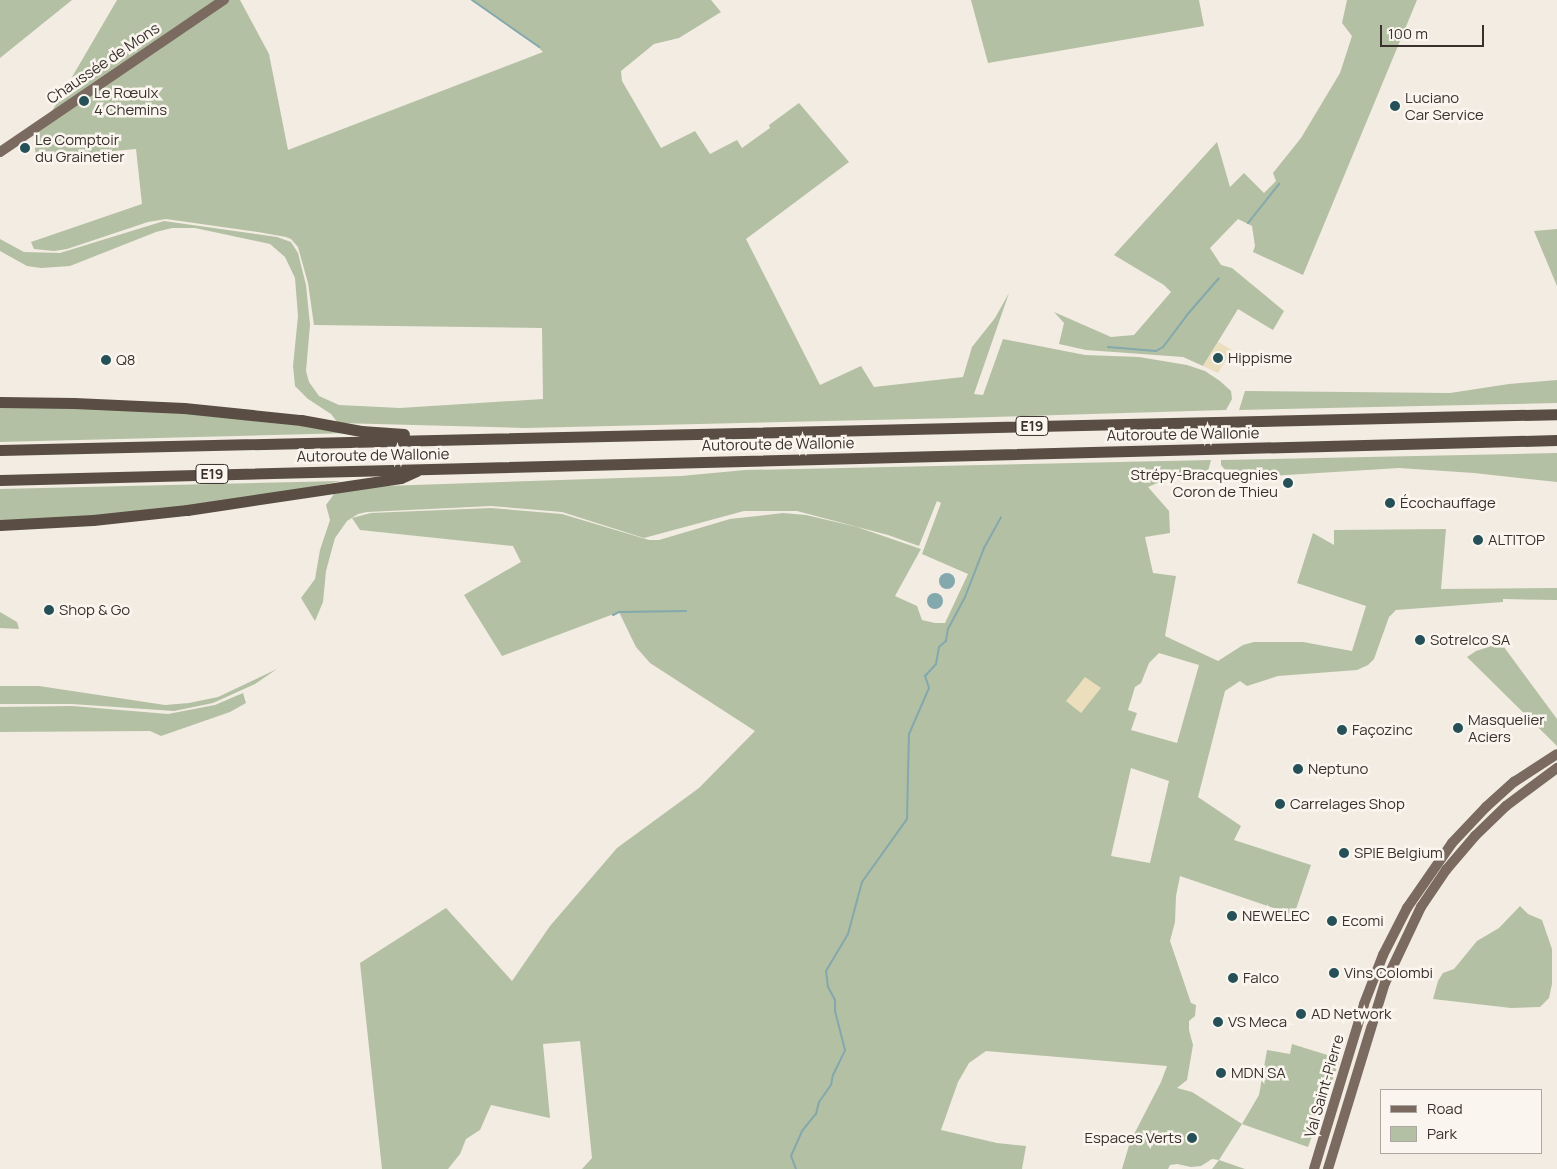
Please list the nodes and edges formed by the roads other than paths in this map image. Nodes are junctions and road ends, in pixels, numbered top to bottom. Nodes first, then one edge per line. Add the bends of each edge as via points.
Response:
1 (224, 0) edge
2 (0, 152) edge
3 (0, 402) edge
4 (1557, 414) edge
5 (286, 416) dead end
6 (301, 420) junction
7 (437, 440) junction
8 (1557, 440) edge
9 (0, 450) edge
10 (423, 469) junction
11 (0, 480) edge
12 (355, 484) junction
13 (331, 491) dead end
14 (0, 525) edge
15 (1557, 754) edge
16 (1557, 768) edge
17 (1314, 1169) edge
18 (1328, 1169) edge

1 - 2 main road, Chaussée de Mons
3 - 6 highway via 130,404
4 - 7 highway, Autoroute de Wallonie / E19
5 - 6 highway
6 - 7 highway
7 - 9 highway, Autoroute de Wallonie / E19
8 - 10 highway, Autoroute de Wallonie / E19
10 - 11 highway, Autoroute de Wallonie / E19
10 - 12 highway via 401,478
12 - 13 highway
12 - 14 highway via 140,516
15 - 17 main road, Val Saint-Pierre via 1514,782 1486,807 1452,843 1406,908 1364,1004
16 - 18 main road, Val Saint-Pierre via 1506,806 1475,836 1446,870 1421,908 1385,982

